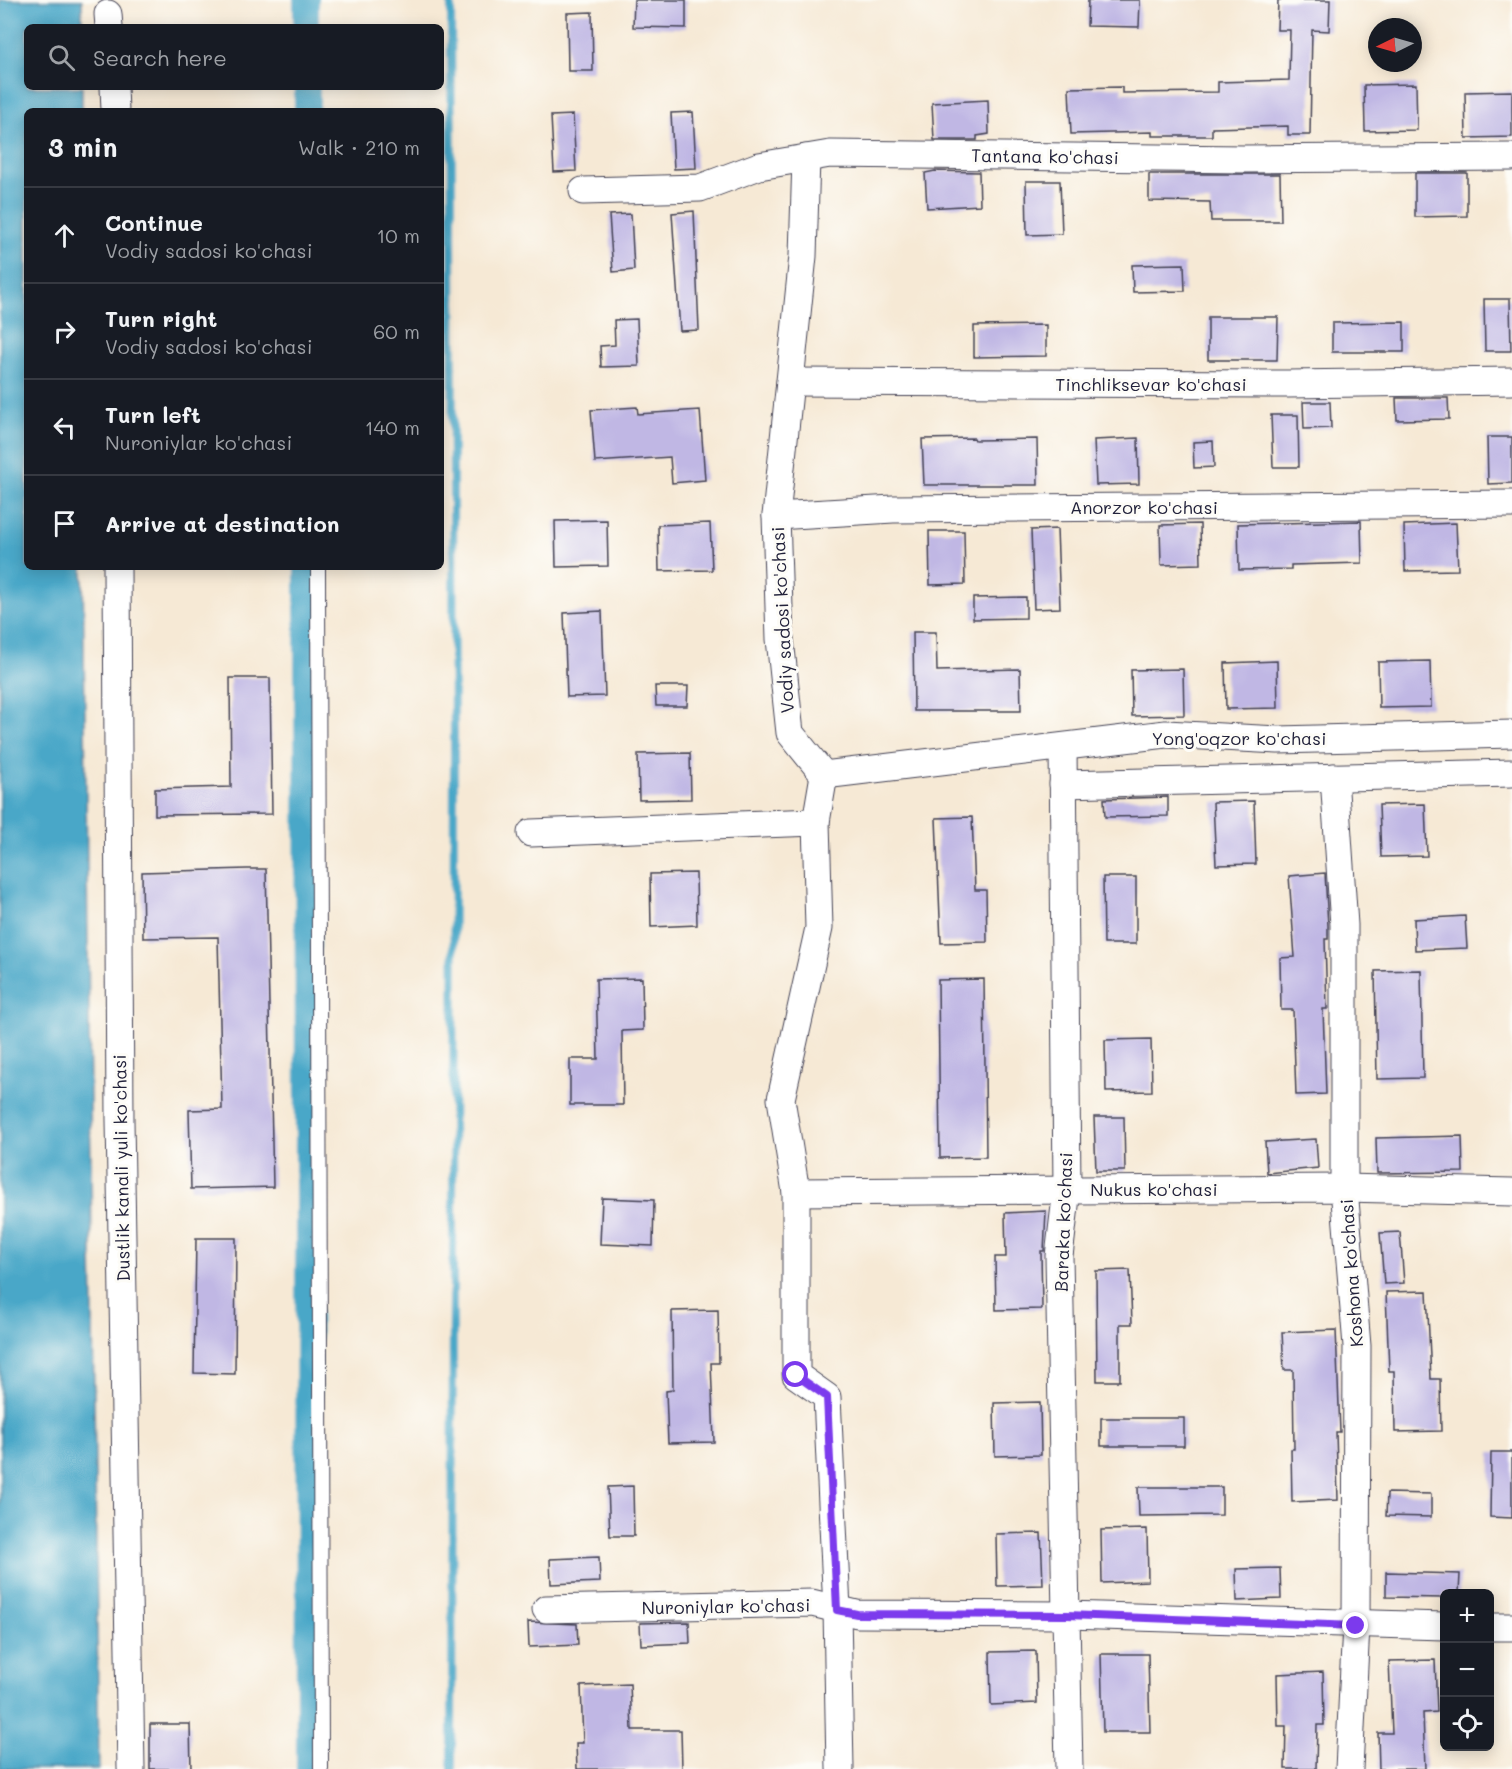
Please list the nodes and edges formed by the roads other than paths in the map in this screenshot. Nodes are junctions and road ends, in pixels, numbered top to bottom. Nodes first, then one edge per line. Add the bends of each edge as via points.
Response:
1 (114, 90) edge
2 (115, 108) edge
3 (1512, 157) edge
4 (806, 158) junction
5 (582, 191) dead end
6 (1512, 381) edge
7 (790, 382) junction
8 (1512, 504) edge
9 (776, 516) junction
10 (117, 570) edge
11 (318, 570) edge
12 (1512, 734) edge
13 (1063, 747) junction
14 (1512, 773) edge
15 (824, 775) junction
16 (1334, 777) junction
17 (1063, 784) junction
18 (816, 822) junction
19 (531, 833) dead end
20 (1344, 1188) junction
21 (1066, 1189) junction
22 (796, 1192) junction
23 (1512, 1192) edge
24 (546, 1609) dead end
25 (837, 1610) junction
26 (1067, 1615) junction
27 (1356, 1626) junction
28 (1440, 1626) edge
29 (1494, 1627) edge
30 (1512, 1627) edge
31 (131, 1769) edge
32 (321, 1769) edge
33 (840, 1769) edge
34 (1069, 1769) edge
35 (1349, 1769) edge

1 - 2 street
3 - 4 street, Tantana ko'chasi via 1244,159 830,154
4 - 5 street, Tantana ko'chasi via 759,166 700,188
4 - 7 street, Vodiy sadosi ko'chasi via 803,256
6 - 7 street, Tinchliksevar ko'chasi
7 - 9 street, Vodiy sadosi ko'chasi
8 - 9 street, Anorzor ko'chasi via 894,509
9 - 15 street, Vodiy sadosi ko'chasi via 780,639 790,733
10 - 31 street, Dustlik kanali yuli ko'chasi via 120,1096
11 - 32 lane
12 - 13 street, Yong'oqzor ko'chasi via 1278,740 1166,734
13 - 15 street, Yong'oqzor ko'chasi
13 - 17 street, Baraka ko'chasi
14 - 16 street
15 - 18 street
16 - 17 street
16 - 20 street, Koshona ko'chasi via 1344,925
17 - 21 street, Baraka ko'chasi
18 - 19 street
18 - 22 street via 819,928 781,1099
20 - 21 street, Nukus ko'chasi
20 - 23 street, Nukus ko'chasi
20 - 27 street, Koshona ko'chasi via 1357,1346
21 - 22 street, Nukus ko'chasi
21 - 26 street, Baraka ko'chasi via 1059,1256
22 - 25 street via 796,1375 827,1397
24 - 25 street, Nuroniylar ko'chasi via 812,1603
25 - 26 street, Nuroniylar ko'chasi via 857,1614
25 - 33 street
26 - 27 street, Nuroniylar ko'chasi
26 - 34 street, Baraka ko'chasi
27 - 28 street, Nuroniylar ko'chasi
27 - 35 street, Koshona ko'chasi
29 - 30 street

